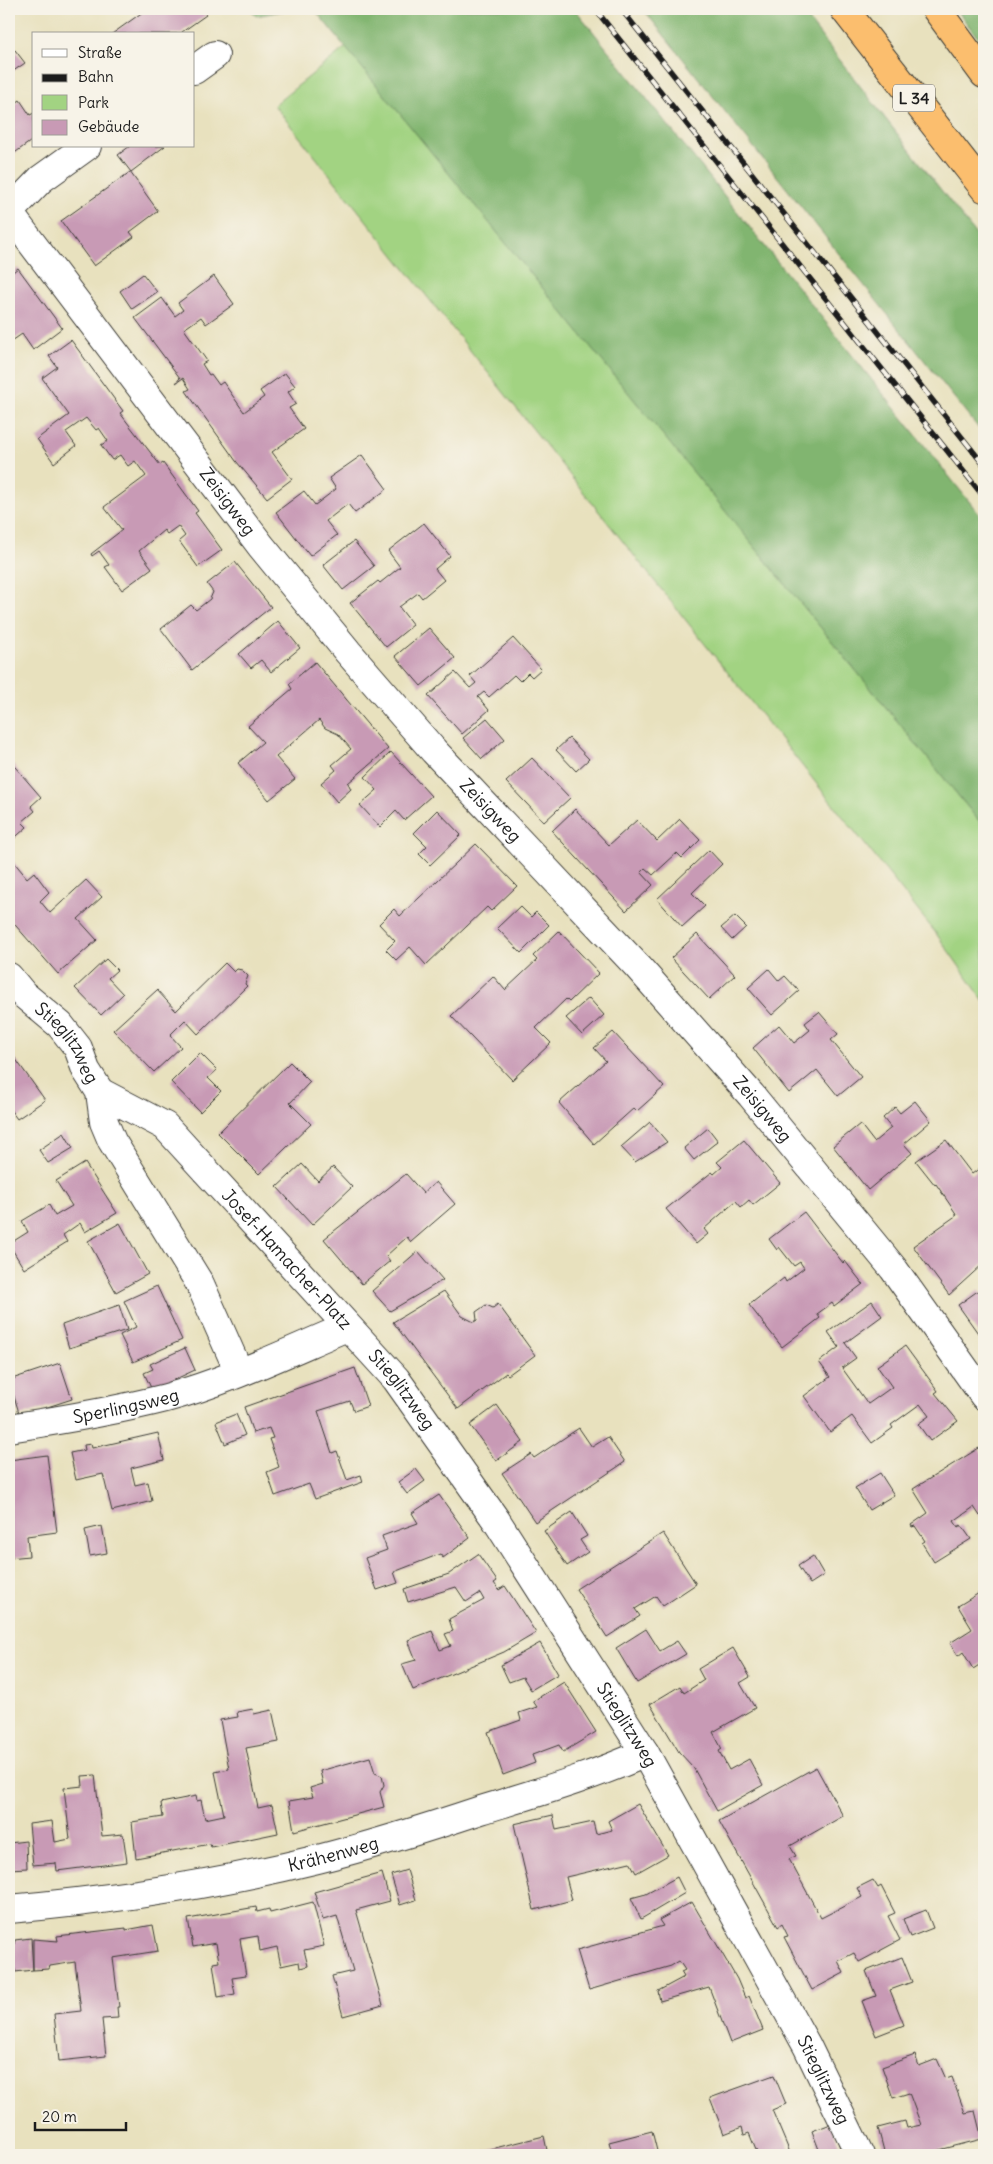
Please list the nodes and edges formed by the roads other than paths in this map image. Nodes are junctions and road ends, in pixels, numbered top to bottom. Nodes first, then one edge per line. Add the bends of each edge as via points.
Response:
1 (844, 9) edge
2 (936, 9) edge
3 (984, 74) edge
4 (84, 148) edge
5 (984, 188) edge
6 (9, 212) edge
7 (9, 977) edge
8 (100, 1092) junction
9 (348, 1327) junction
10 (239, 1372) junction
11 (984, 1396) edge
12 (9, 1428) edge
13 (645, 1753) junction
14 (9, 1908) edge
15 (860, 2155) edge

1 - 5 highway, L 34
2 - 3 highway
4 - 6 street via 41,179
6 - 11 street, Zeisigweg via 261,546 348,652 434,751 638,967 751,1095 893,1268
7 - 8 street, Stieglitzweg via 23,994 60,1025 78,1048 86,1070
8 - 9 street, Josef-Hamacher-Platz via 164,1126
8 - 10 street via 104,1122 112,1141 200,1284
9 - 10 street, Josef-Hamacher-Platz
9 - 13 street, Stieglitzweg via 396,1379 496,1520
10 - 12 street, Sperlingsweg via 167,1398
13 - 14 street, Krähenweg via 605,1771 318,1859 116,1897
13 - 15 street, Stieglitzweg via 807,2046

